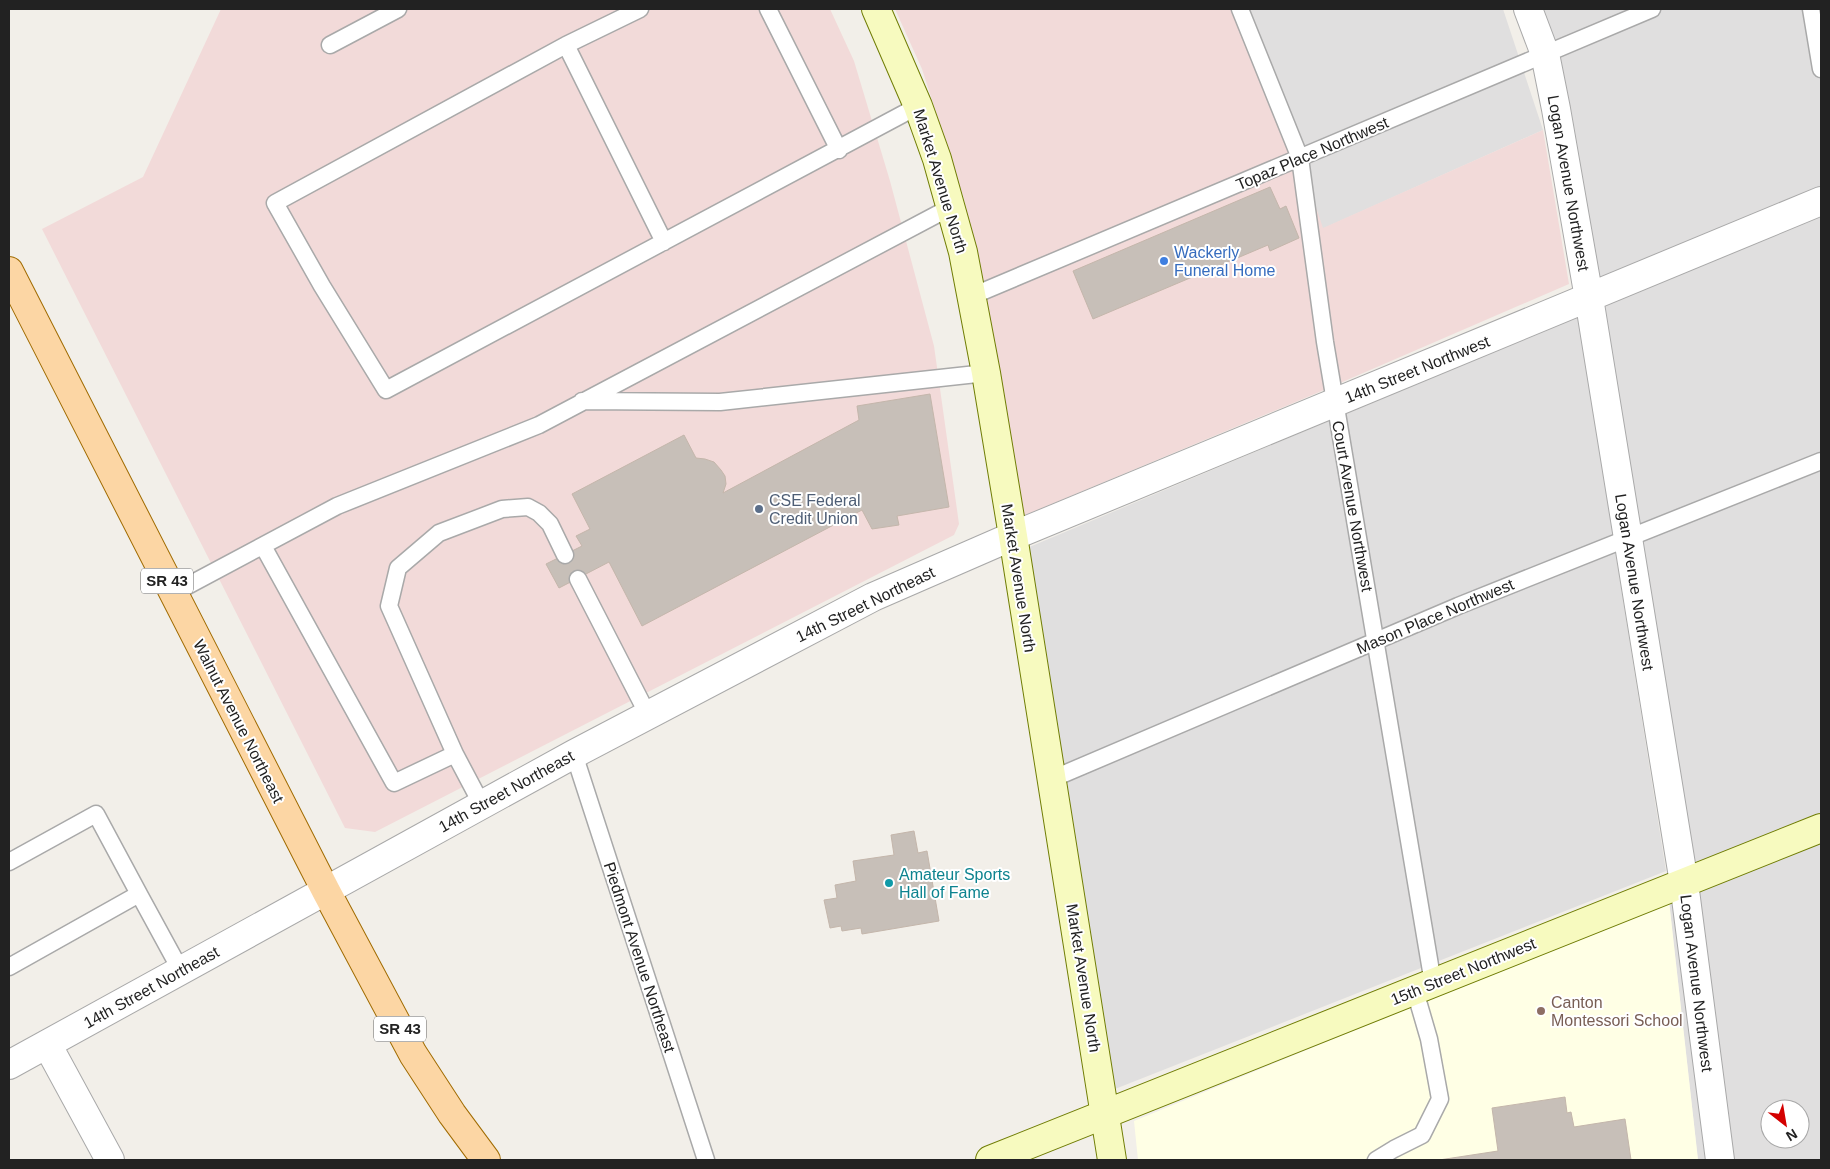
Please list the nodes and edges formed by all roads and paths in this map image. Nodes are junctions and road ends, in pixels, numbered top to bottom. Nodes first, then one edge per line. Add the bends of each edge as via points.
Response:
1 (398, 9) edge
2 (640, 9) edge
3 (768, 9) edge
4 (876, 9) edge
5 (1240, 9) edge
6 (1528, 9) edge
7 (1652, 9) edge
8 (1811, 9) edge
9 (330, 45) dead end
10 (566, 45) junction
11 (1545, 54) junction
12 (1821, 69) edge
13 (918, 106) junction
14 (839, 150) junction
15 (1300, 158) junction
16 (1821, 201) edge
17 (951, 207) junction
18 (664, 242) junction
19 (9, 272) edge
20 (972, 296) junction
21 (1589, 298) junction
22 (986, 373) junction
23 (580, 402) junction
24 (1335, 402) junction
25 (1821, 461) edge
26 (1013, 536) junction
27 (1628, 538) junction
28 (263, 546) junction
29 (566, 555) dead end
30 (578, 579) dead end
31 (174, 593) junction
32 (1376, 641) junction
33 (648, 715) junction
34 (455, 754) junction
35 (574, 754) junction
36 (1052, 779) junction
37 (482, 805) junction
38 (1821, 828) edge
39 (9, 862) edge
40 (1684, 883) junction
41 (326, 891) junction
42 (139, 894) junction
43 (9, 967) edge
44 (181, 971) junction
45 (1424, 987) junction
46 (47, 1044) junction
47 (9, 1065) edge
48 (1106, 1116) junction
49 (110, 1160) edge
50 (486, 1160) edge
51 (706, 1160) edge
52 (990, 1160) edge
53 (1112, 1160) edge
54 (1376, 1160) edge
55 (1720, 1160) edge

1 - 9 lane
2 - 10 lane
3 - 14 lane
4 - 13 street, Market Avenue North
5 - 15 lane, Court Avenue Northwest
6 - 11 street, Logan Avenue Northwest
7 - 11 lane, Topaz Place Northwest
8 - 12 lane
10 - 18 lane
10 - 18 lane via 275,203 386,390
11 - 15 lane, Topaz Place Northwest
11 - 21 street, Logan Avenue Northwest
13 - 14 lane
13 - 17 street, Market Avenue North
14 - 18 lane
15 - 20 lane, Topaz Place Northwest
15 - 24 lane, Court Avenue Northwest
16 - 21 street, 14th Street Northwest
17 - 20 street, Market Avenue North
17 - 23 lane
19 - 31 main road, Walnut Avenue Northeast / SR 43
20 - 22 street, Market Avenue North
21 - 24 street, 14th Street Northwest
21 - 27 street, Logan Avenue Northwest
22 - 23 lane via 720,402
22 - 26 street, Market Avenue North
23 - 28 lane via 539,424 337,506
24 - 26 street, 14th Street Northwest
24 - 32 lane, Court Avenue Northwest
25 - 27 lane, Mason Place Northwest
26 - 33 street, 14th Street Northeast via 873,597
26 - 36 street, Market Avenue North
27 - 32 lane, Mason Place Northwest
27 - 40 street, Logan Avenue Northwest
28 - 31 lane
28 - 34 lane via 394,783
29 - 34 lane via 550,524 539,514 528,507 511,508 439,533 398,568 389,606
30 - 33 lane
31 - 41 main road, Walnut Avenue Northeast / SR 43
32 - 36 lane, Mason Place Northwest
32 - 45 lane, Court Avenue Northwest
33 - 35 street, 14th Street Northeast
34 - 37 lane
35 - 37 street, 14th Street Northeast
35 - 51 lane, Piedmont Avenue Northeast
36 - 48 street, Market Avenue North
37 - 41 street, 14th Street Northeast
38 - 40 street, 15th Street Northwest
39 - 42 lane via 96,814
40 - 45 street, 15th Street Northwest
40 - 55 street, Logan Avenue Northwest
41 - 44 street, 14th Street Northeast
41 - 50 main road, Walnut Avenue Northeast / SR 43 via 413,1054
42 - 43 lane
42 - 44 lane
44 - 46 street, 14th Street Northeast
45 - 48 street, 15th Street Northwest
45 - 54 lane, Court Avenue Northwest via 1440,1099 1422,1135
46 - 47 street, 14th Street Northeast
46 - 49 street
48 - 52 street, 15th Street Northwest
48 - 53 street, Market Avenue North

